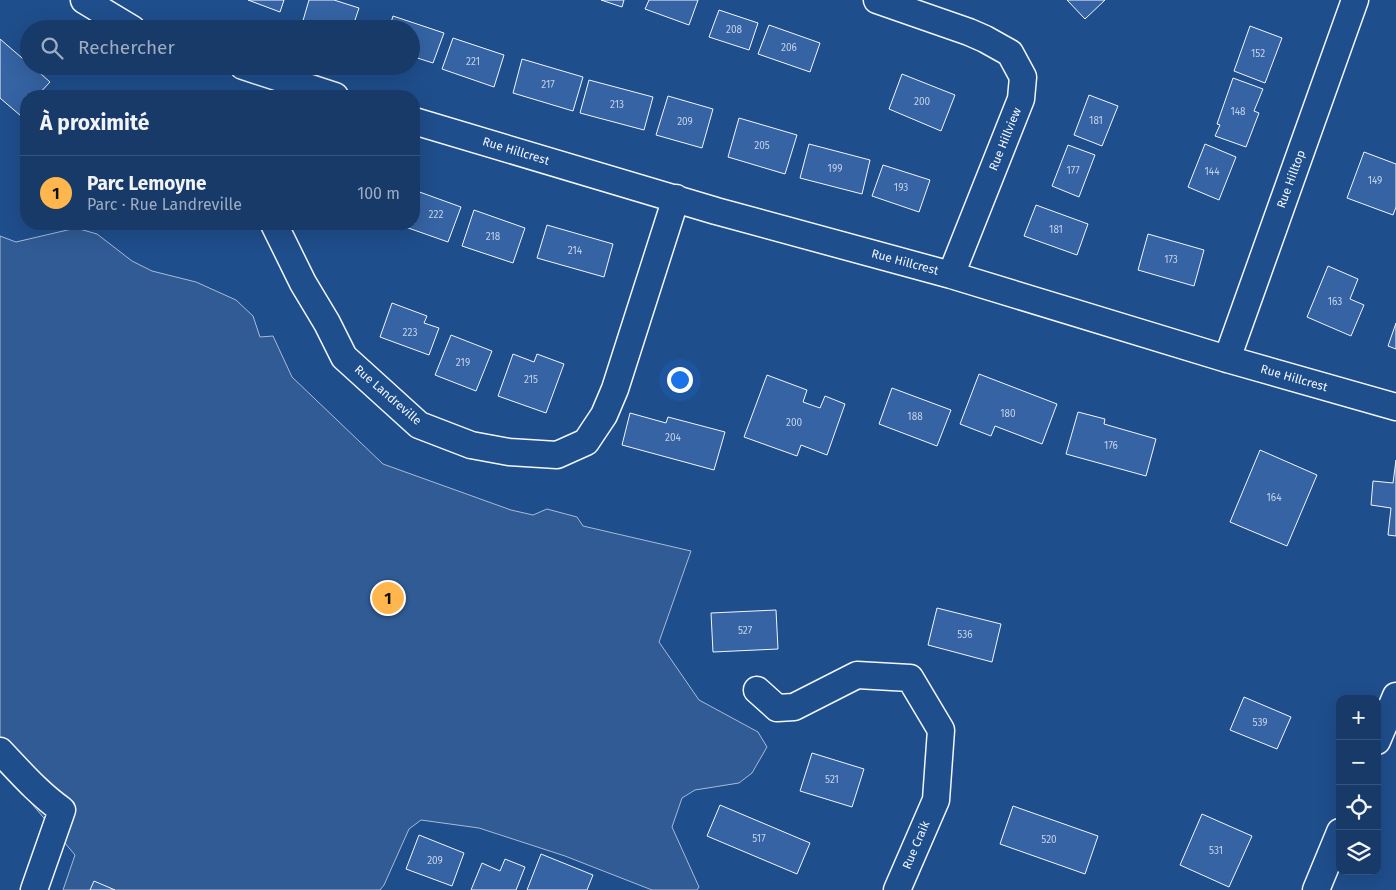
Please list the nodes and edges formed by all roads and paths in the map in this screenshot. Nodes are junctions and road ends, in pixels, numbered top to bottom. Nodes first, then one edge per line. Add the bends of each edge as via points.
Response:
1 (84, 0) edge
2 (877, 0) edge
3 (1356, 0) edge
4 (117, 20) edge
5 (263, 75) edge
6 (297, 90) edge
7 (420, 123) edge
8 (676, 198) junction
9 (277, 230) edge
10 (951, 275) junction
11 (1227, 359) junction
12 (1396, 407) edge
13 (757, 690) dead end
14 (1396, 696) edge
15 (1377, 740) edge
16 (0, 750) edge
17 (1336, 842) edge
18 (34, 890) edge
19 (896, 890) edge
20 (1316, 890) edge

1 - 4 street
2 - 10 street, Rue Hillview via 985,39 1010,52 1023,77 1021,99
3 - 11 street, Rue Hilltop
5 - 6 street
7 - 8 street, Rue Hillcrest
8 - 9 street, Rue Landreville via 604,415 586,442 557,455 509,452 471,445 419,425 344,357
8 - 10 street, Rue Hillcrest
10 - 11 street, Rue Hillcrest
11 - 12 street, Rue Hillcrest
13 - 19 street, Rue Craik via 777,708 794,707 857,675 910,678 941,730 936,800
14 - 15 street
16 - 18 street via 45,798 62,810
17 - 20 street

